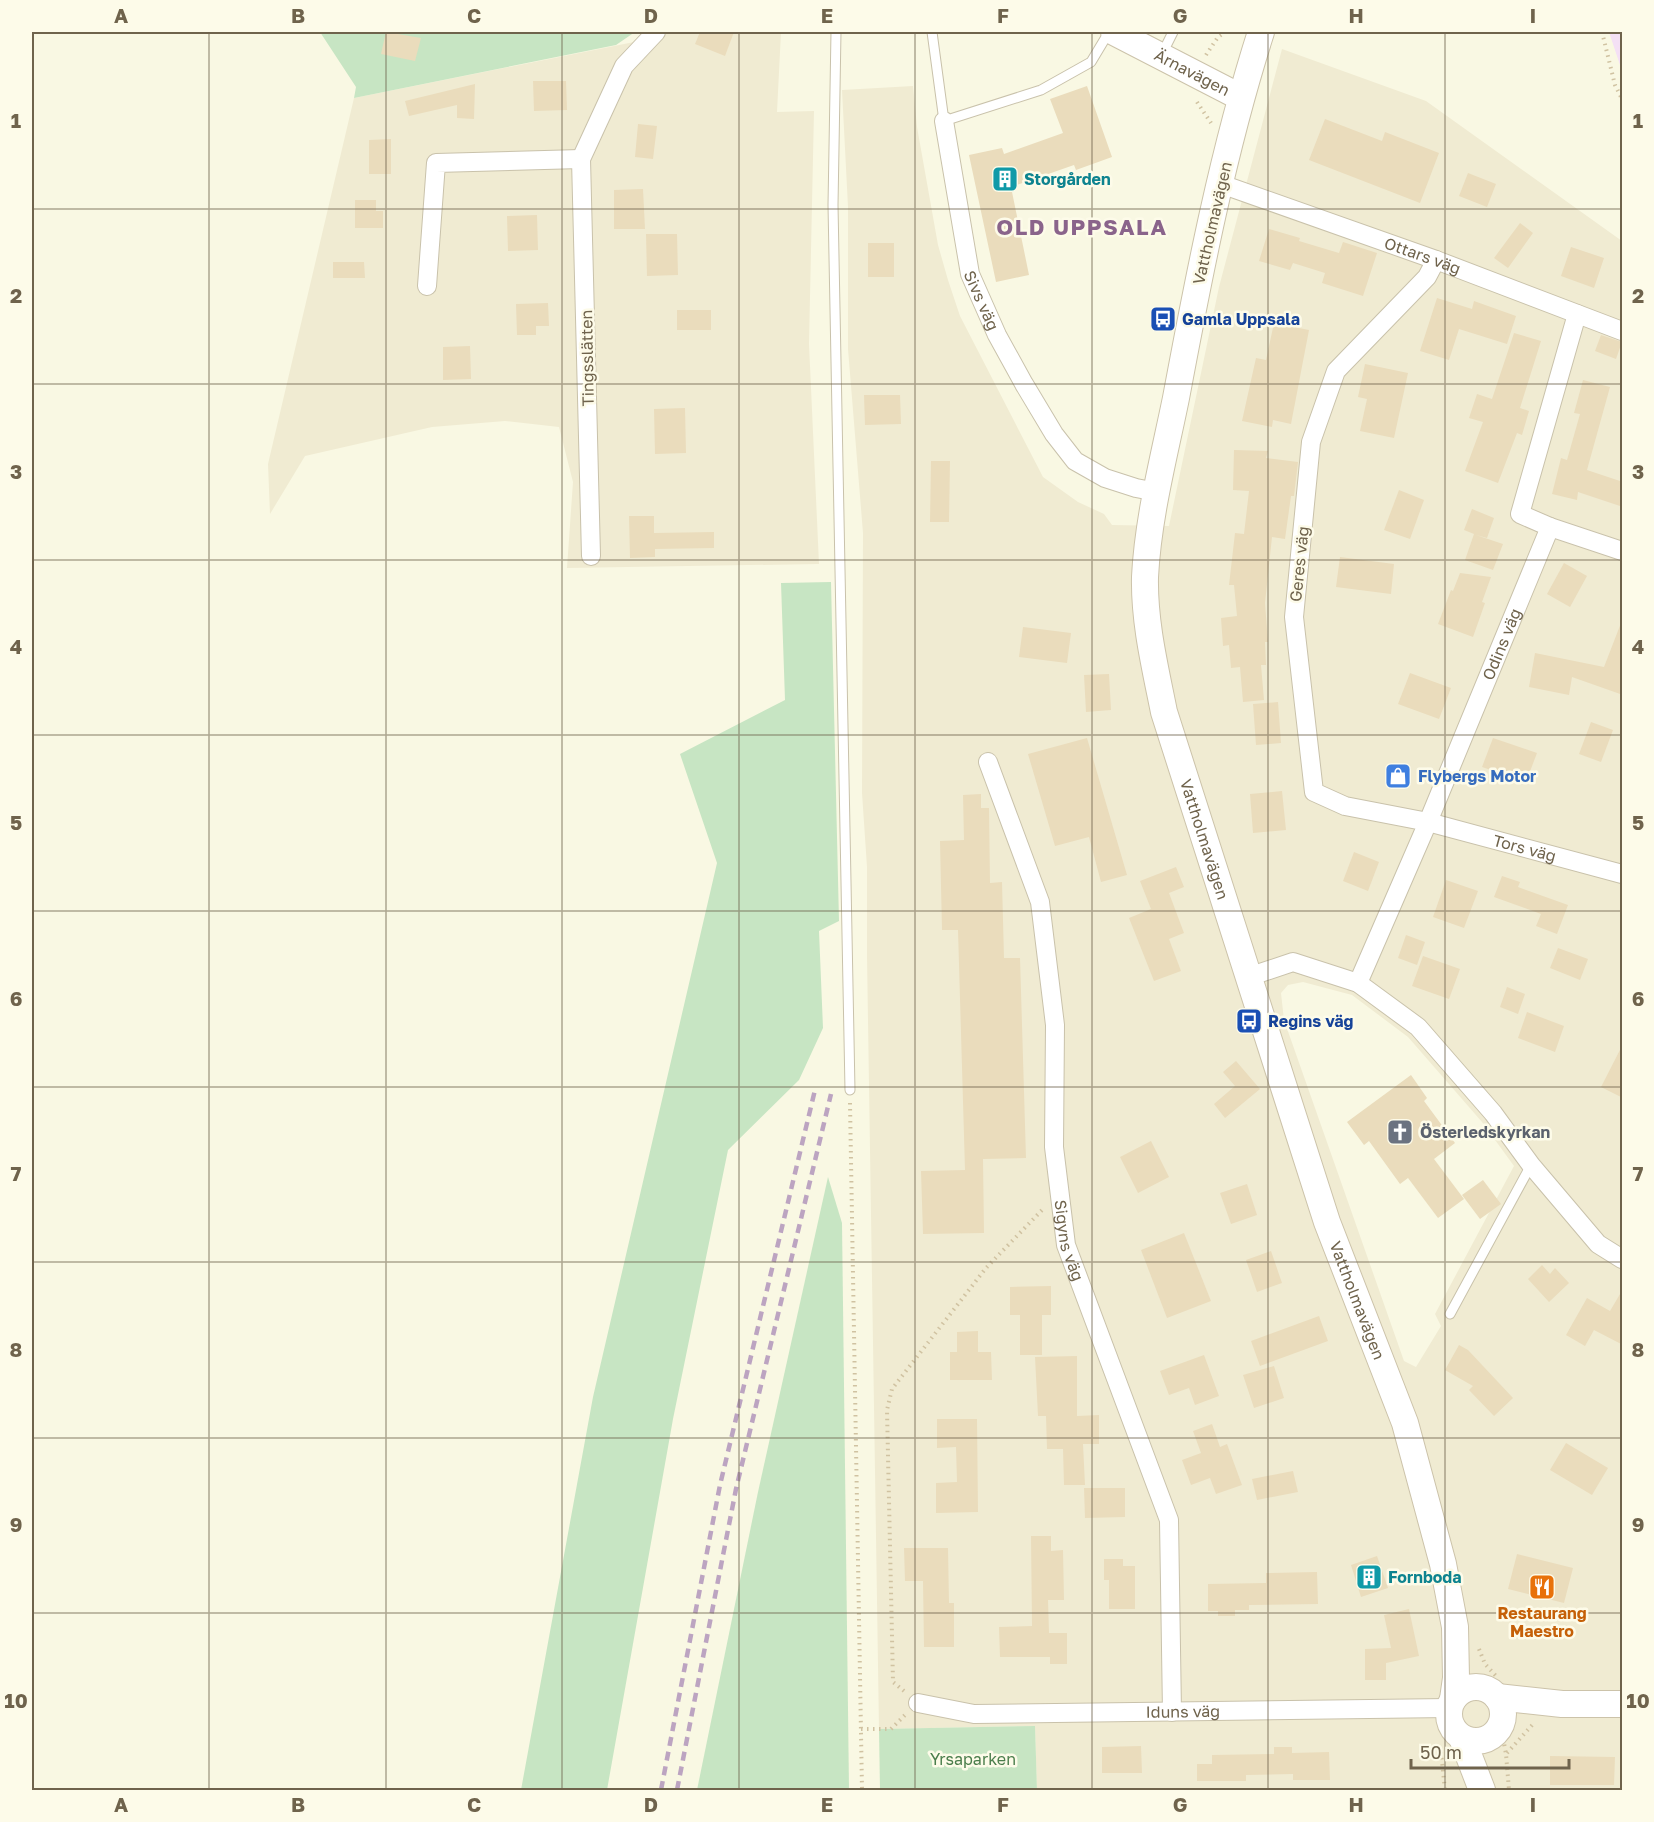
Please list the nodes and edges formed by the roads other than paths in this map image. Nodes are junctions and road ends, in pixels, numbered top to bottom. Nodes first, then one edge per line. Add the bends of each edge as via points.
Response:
1 (656, 32) edge
2 (836, 32) edge
3 (932, 32) edge
4 (1109, 32) edge
5 (1114, 32) edge
6 (1173, 32) edge
7 (1261, 32) edge
8 (1160, 56) junction
9 (1240, 97) junction
10 (944, 121) junction
11 (581, 159) junction
12 (1221, 184) junction
13 (1436, 260) junction
14 (428, 285) dead end
15 (1576, 314) junction
16 (1623, 331) edge
17 (1157, 492) junction
18 (1550, 527) junction
19 (1623, 550) edge
20 (591, 556) dead end
21 (988, 762) dead end
22 (1428, 822) junction
23 (1623, 874) edge
24 (1248, 977) junction
25 (1358, 983) junction
26 (850, 1090) road end
27 (1531, 1165) junction
28 (1623, 1259) edge
29 (1450, 1314) dead end
30 (1466, 1633) junction
31 (1496, 1688) junction
32 (918, 1702) road end
33 (1451, 1704) junction
34 (1562, 1704) junction
35 (1623, 1704) edge
36 (1172, 1712) junction
37 (1500, 1735) junction
38 (1451, 1741) junction
39 (1482, 1791) edge
40 (1491, 1791) edge

1 - 11 street, Tingsslätten via 624,66
2 - 26 lane via 833,217
3 - 10 lane, Sivs väg
4 - 10 lane via 1091,62 1041,90
5 - 8 main road, Ärnavägen
6 - 8 lane
7 - 9 main road, Vattholmavägen
8 - 9 main road, Ärnavägen
9 - 12 main road, Vattholmavägen
10 - 17 street, Sivs väg via 970,274 997,335 1054,434 1075,461 1105,478
11 - 14 street via 436,163
11 - 20 street, Tingsslätten
12 - 13 street, Ottars väg
12 - 17 main road, Vattholmavägen
13 - 15 street, Ottars väg
13 - 22 street, Geres väg via 1427,277 1336,372 1311,442 1294,617 1314,792 1345,806
15 - 16 street, Ottars väg
15 - 18 street via 1520,514
17 - 24 main road, Vattholmavägen via 1145,578 1149,638 1164,712
18 - 19 street
18 - 22 street, Odins väg
21 - 36 street, Sigyns väg via 1040,902 1055,1025 1054,1147 1066,1245 1169,1520
22 - 23 street, Tors väg
22 - 25 street, Odins väg
24 - 25 street via 1293,962
24 - 30 main road, Vattholmavägen via 1327,1222 1405,1422
25 - 27 street via 1418,1027 1493,1113
27 - 28 street via 1598,1244
27 - 29 lane
30 - 31 main road, Vattholmavägen
30 - 33 main road, Vattholmavägen
31 - 33 main road via 1471,1687
31 - 34 main road
31 - 37 main road, Vattholmavägen via 1504,1712
32 - 36 street, Iduns väg via 974,1714
33 - 36 street, Iduns väg
33 - 38 main road via 1449,1722 1456,1733
34 - 35 main road
34 - 37 main road via 1527,1711
37 - 38 main road via 1479,1742
37 - 40 main road
38 - 39 main road

